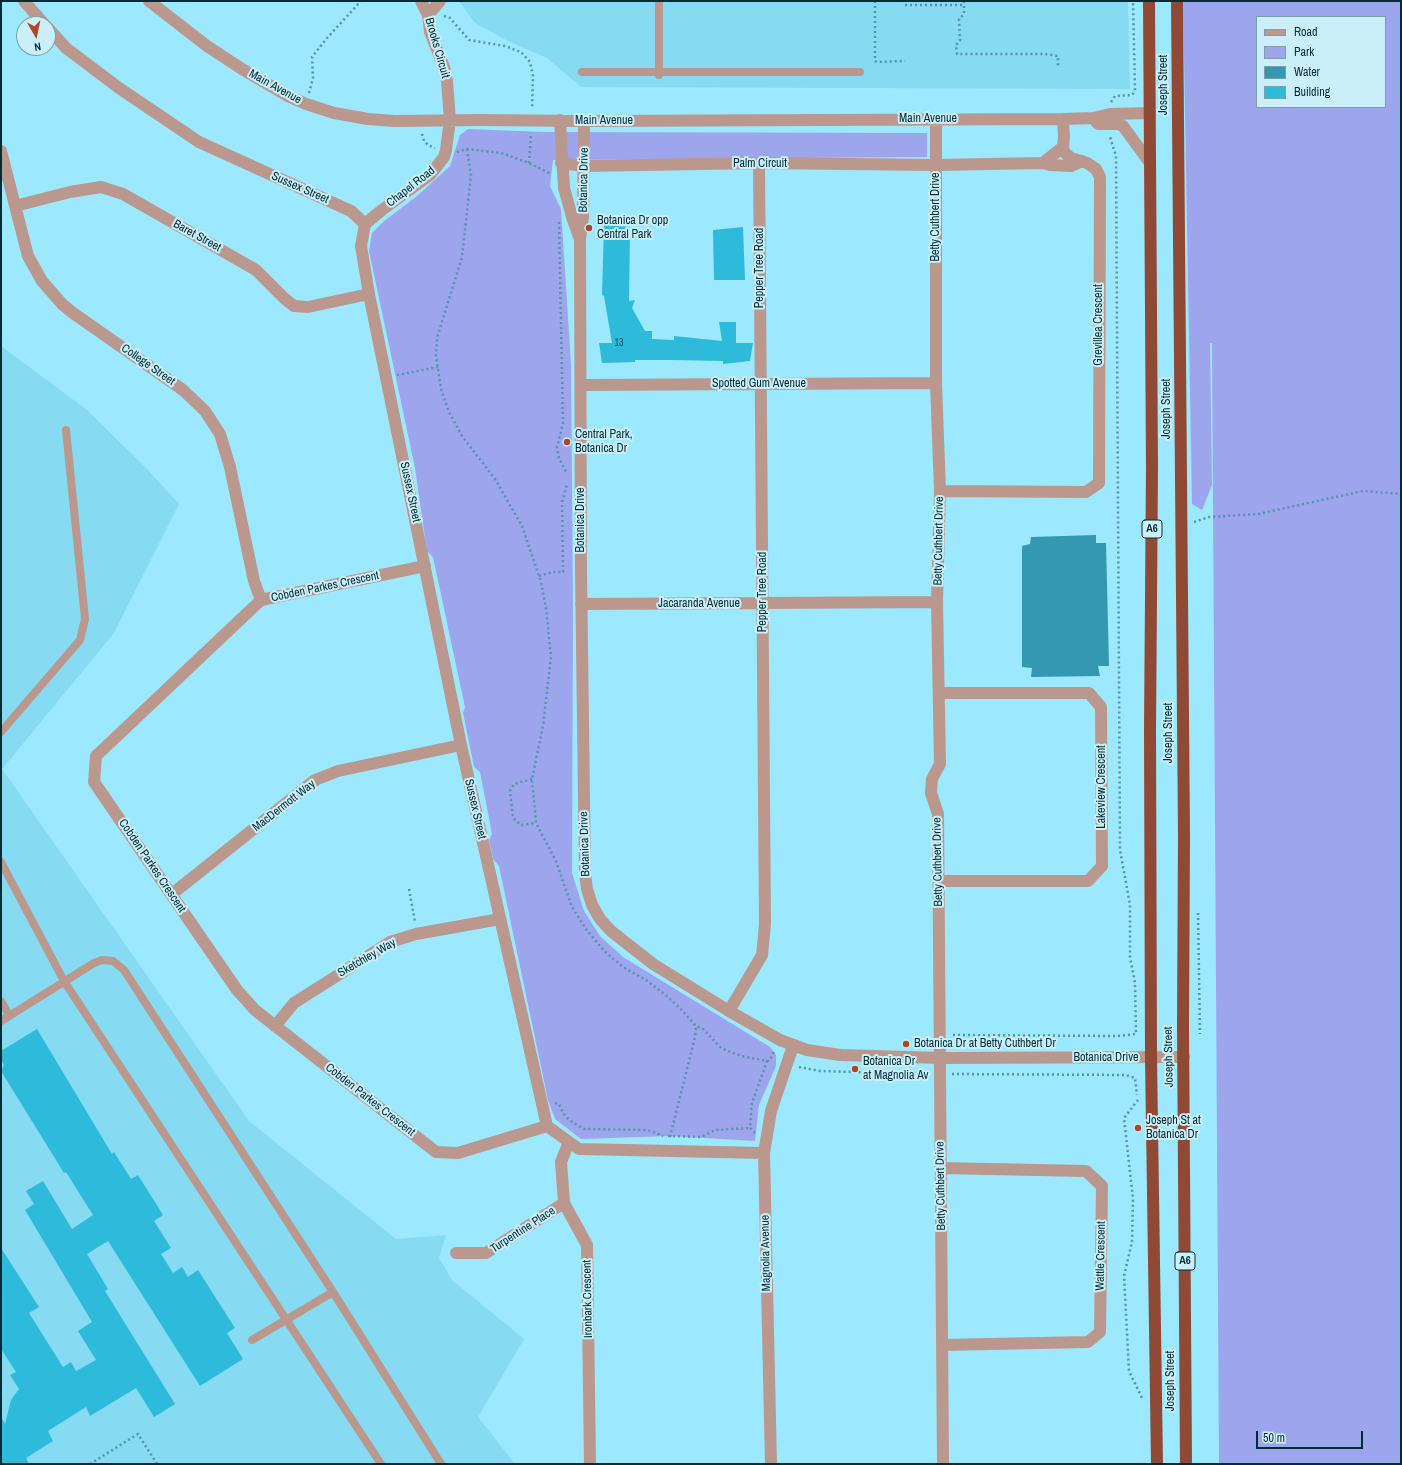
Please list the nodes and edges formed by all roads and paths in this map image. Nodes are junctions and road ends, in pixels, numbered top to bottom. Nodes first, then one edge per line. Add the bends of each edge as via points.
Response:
1 (24, 1) edge
2 (149, 1) edge
3 (361, 1) edge
4 (421, 1) edge
5 (440, 1) edge
6 (659, 1) edge
7 (875, 1) edge
8 (1133, 1) edge
9 (1149, 1) edge
10 (1177, 1) edge
11 (964, 3) edge
12 (905, 5) dead end
13 (428, 15) junction
14 (37, 16) edge
15 (56, 37) edge
16 (905, 61) dead end
17 (1058, 68) dead end
18 (582, 72) dead end
19 (860, 72) dead end
20 (659, 74) junction
21 (306, 104) junction
22 (1150, 112) junction
23 (936, 119) junction
24 (1064, 119) junction
25 (1110, 119) junction
26 (450, 120) junction
27 (560, 120) junction
28 (421, 121) junction
29 (532, 121) junction
30 (584, 121) junction
31 (1062, 147) junction
32 (467, 149) junction
33 (446, 150) junction
34 (1, 151) edge
35 (1082, 161) junction
36 (561, 162) junction
37 (530, 163) junction
38 (759, 163) junction
39 (1043, 163) junction
40 (1150, 163) junction
41 (936, 165) junction
42 (584, 166) junction
43 (551, 174) junction
44 (553, 180) dead end
45 (564, 188) junction
46 (15, 206) junction
47 (559, 220) dead end
48 (366, 224) junction
49 (580, 239) junction
50 (369, 294) junction
51 (438, 367) junction
52 (386, 377) junction
53 (936, 383) junction
54 (760, 384) junction
55 (581, 385) junction
56 (66, 430) dead end
57 (567, 478) dead end
58 (568, 483) dead end
59 (940, 491) junction
60 (1401, 494) edge
61 (1193, 527) dead end
62 (425, 566) junction
63 (563, 572) junction
64 (581, 572) junction
65 (539, 576) junction
66 (261, 600) junction
67 (937, 602) junction
68 (582, 604) junction
69 (763, 604) junction
70 (938, 693) junction
71 (1, 732) edge
72 (461, 745) junction
73 (532, 779) junction
74 (536, 823) junction
75 (1, 862) edge
76 (939, 881) junction
77 (410, 888) dead end
78 (172, 894) junction
79 (1198, 906) dead end
80 (500, 918) junction
81 (416, 934) junction
82 (64, 981) junction
83 (1, 1001) edge
84 (729, 1011) junction
85 (9, 1015) junction
86 (1, 1021) edge
87 (275, 1026) junction
88 (696, 1026) junction
89 (1200, 1034) dead end
90 (940, 1035) junction
91 (780, 1040) junction
92 (793, 1046) junction
93 (940, 1058) junction
94 (1151, 1058) junction
95 (1184, 1058) junction
96 (768, 1060) junction
97 (786, 1065) junction
98 (940, 1074) junction
99 (543, 1106) junction
100 (547, 1126) junction
101 (750, 1128) junction
102 (670, 1136) junction
103 (570, 1142) junction
104 (765, 1148) junction
105 (668, 1151) junction
106 (940, 1168) junction
107 (564, 1203) junction
108 (456, 1254) dead end
109 (333, 1292) junction
110 (286, 1320) junction
111 (252, 1340) dead end
112 (942, 1345) junction
113 (1142, 1398) dead end
114 (92, 1464) edge
115 (157, 1464) edge
116 (381, 1464) edge
117 (441, 1464) edge
118 (590, 1464) edge
119 (771, 1464) edge
120 (943, 1464) edge
121 (1157, 1464) edge
122 (1186, 1464) edge

1 - 14 street
2 - 21 street, Main Avenue via 207,46 242,69
3 - 21 path via 312,56 313,78
4 - 13 street, Brooks Circuit
5 - 13 street
6 - 20 lane
7 - 16 path via 875,61
8 - 25 path via 1135,91 1132,95 1115,96 1111,101
9 - 22 highway, Joseph Street / A6
10 - 95 highway, Joseph Street / A6
11 - 12 path
11 - 17 path via 964,14 959,19 960,40 956,45 957,54 1045,54 1058,56
13 - 26 street, Brooks Circuit via 430,32 444,67
13 - 29 path via 439,14 450,18 469,40 505,46 521,52 530,62 533,76
15 - 48 street, Sussex Street via 66,48 119,88 199,142 351,211
18 - 20 lane
19 - 20 lane
21 - 28 street, Main Avenue via 334,113 368,119
22 - 25 street, Main Avenue
22 - 40 highway, Joseph Street / A6
23 - 24 street, Main Avenue
23 - 30 street, Main Avenue
23 - 41 street, Betty Cuthbert Drive
24 - 25 street, Main Avenue
24 - 31 street
25 - 40 street via 1123,126
25 - 90 path via 1109,134 1116,156 1120,850 1130,905 1130,957 1135,983 1136,1034
26 - 28 street, Main Avenue
26 - 29 street, Main Avenue
26 - 33 street, Chapel Road
27 - 29 street, Main Avenue
27 - 30 street, Main Avenue
27 - 36 street, Botanica Drive
28 - 33 path via 424,141 435,149
29 - 37 path
30 - 42 street, Botanica Drive
31 - 35 street via 1071,158
31 - 39 street
32 - 33 path via 459,152
32 - 37 path via 501,153
32 - 51 path via 471,175 462,257 438,338
33 - 48 street, Chapel Road via 441,162 430,175
34 - 46 street, College Street
35 - 39 street via 1071,166
35 - 59 street, Grevillea Crescent via 1096,169 1100,177 1099,482 1086,492
36 - 42 street, Palm Circuit
36 - 45 street, Botanica Drive
37 - 43 path
38 - 41 street, Palm Circuit
38 - 42 street, Palm Circuit
38 - 54 street, Pepper Tree Road
39 - 41 street
40 - 94 highway, Joseph Street / A6
41 - 53 street, Betty Cuthbert Drive
42 - 49 street, Botanica Drive
43 - 44 path
43 - 45 path
45 - 49 street, Botanica Drive
46 - 50 street, Baret Street via 101,187 123,194 256,270 294,306 308,307
46 - 66 street, College Street via 28,256 42,281 62,304 184,390 205,411 220,434 230,467 254,581
47 - 57 path via 563,423 557,447
48 - 50 street, Sussex Street via 361,246
49 - 55 street, Botanica Drive
50 - 52 street, Sussex Street
51 - 52 path
51 - 65 path via 441,388 449,412 462,436 495,479 522,526
52 - 62 street, Sussex Street
53 - 54 street, Spotted Gum Avenue
53 - 59 street, Betty Cuthbert Drive
54 - 55 street, Spotted Gum Avenue
54 - 69 street, Pepper Tree Road
55 - 64 street, Botanica Drive
56 - 71 lane via 85,619 80,640
58 - 63 path via 562,502
59 - 67 street, Betty Cuthbert Drive
60 - 61 path via 1363,491 1258,514 1209,517 1194,521
62 - 66 street, Cobden Parkes Crescent
62 - 72 street, Sussex Street
63 - 64 path
63 - 65 path
64 - 68 street, Botanica Drive
65 - 73 path via 546,608 551,657 543,726
66 - 78 street, Cobden Parkes Crescent via 96,756 94,782
67 - 69 street, Jacaranda Avenue
67 - 70 street, Betty Cuthbert Drive
68 - 69 street, Jacaranda Avenue
68 - 84 street, Botanica Drive via 585,874 592,905 600,919 627,944 653,964
69 - 84 street, Pepper Tree Road via 765,924 762,955
70 - 76 street, Betty Cuthbert Drive via 940,764 932,779 931,793 938,814
70 - 76 street, Lakeview Crescent via 1089,693 1102,707 1102,866 1088,881
72 - 78 street, MacDermott Way via 338,771 315,780
72 - 80 street, Sussex Street
73 - 74 path
73 - 74 path via 514,784 510,791 513,818 521,825
74 - 88 path via 556,861 572,907 586,929 613,959 663,993
75 - 82 lane
76 - 90 street, Betty Cuthbert Drive
77 - 81 path
78 - 87 street, Cobden Parkes Crescent via 237,990 255,1010
79 - 89 path
80 - 81 street, Sketchley Way
80 - 99 street, Sussex Street
81 - 87 street, Sketchley Way via 390,942 294,1003
82 - 85 lane
82 - 109 lane via 102,960 113,961 124,970
82 - 110 lane
83 - 85 lane
84 - 91 street, Botanica Drive
85 - 86 lane
87 - 100 street, Cobden Parkes Crescent via 436,1152 458,1153
88 - 96 path via 721,1048 741,1056
88 - 102 path
90 - 93 street, Betty Cuthbert Drive
91 - 92 street, Botanica Drive
91 - 96 path
92 - 93 street, Botanica Drive via 840,1055
92 - 97 street, Magnolia Avenue
93 - 94 street, Botanica Drive
93 - 98 street, Betty Cuthbert Drive
94 - 95 street, Botanica Drive
94 - 121 highway, Joseph Street / A6
95 - 122 highway, Joseph Street / A6
96 - 97 path
96 - 101 path via 752,1103
97 - 98 path via 820,1071
97 - 104 street, Magnolia Avenue via 771,1111
98 - 106 street, Betty Cuthbert Drive
98 - 113 path via 1126,1075 1135,1078 1138,1101 1124,1118 1134,1199 1132,1242 1124,1276 1129,1371
99 - 100 street, Sussex Street
99 - 102 path via 559,1104 569,1120 584,1129 648,1130 661,1136
100 - 103 street
101 - 102 path via 715,1130 701,1137
101 - 104 path
102 - 105 path
103 - 105 street via 579,1149
103 - 107 street, Ironbark Crescent via 561,1162
104 - 105 street
104 - 119 street, Magnolia Avenue
106 - 112 street, Betty Cuthbert Drive
106 - 112 street, Wattle Crescent via 1086,1171 1102,1186 1100,1332 1088,1342
107 - 108 street, Turpentine Place via 486,1253
107 - 118 street, Ironbark Crescent via 587,1245
109 - 110 lane
109 - 117 lane
110 - 111 lane
110 - 116 lane
112 - 120 street, Betty Cuthbert Drive
114 - 115 path via 138,1434

